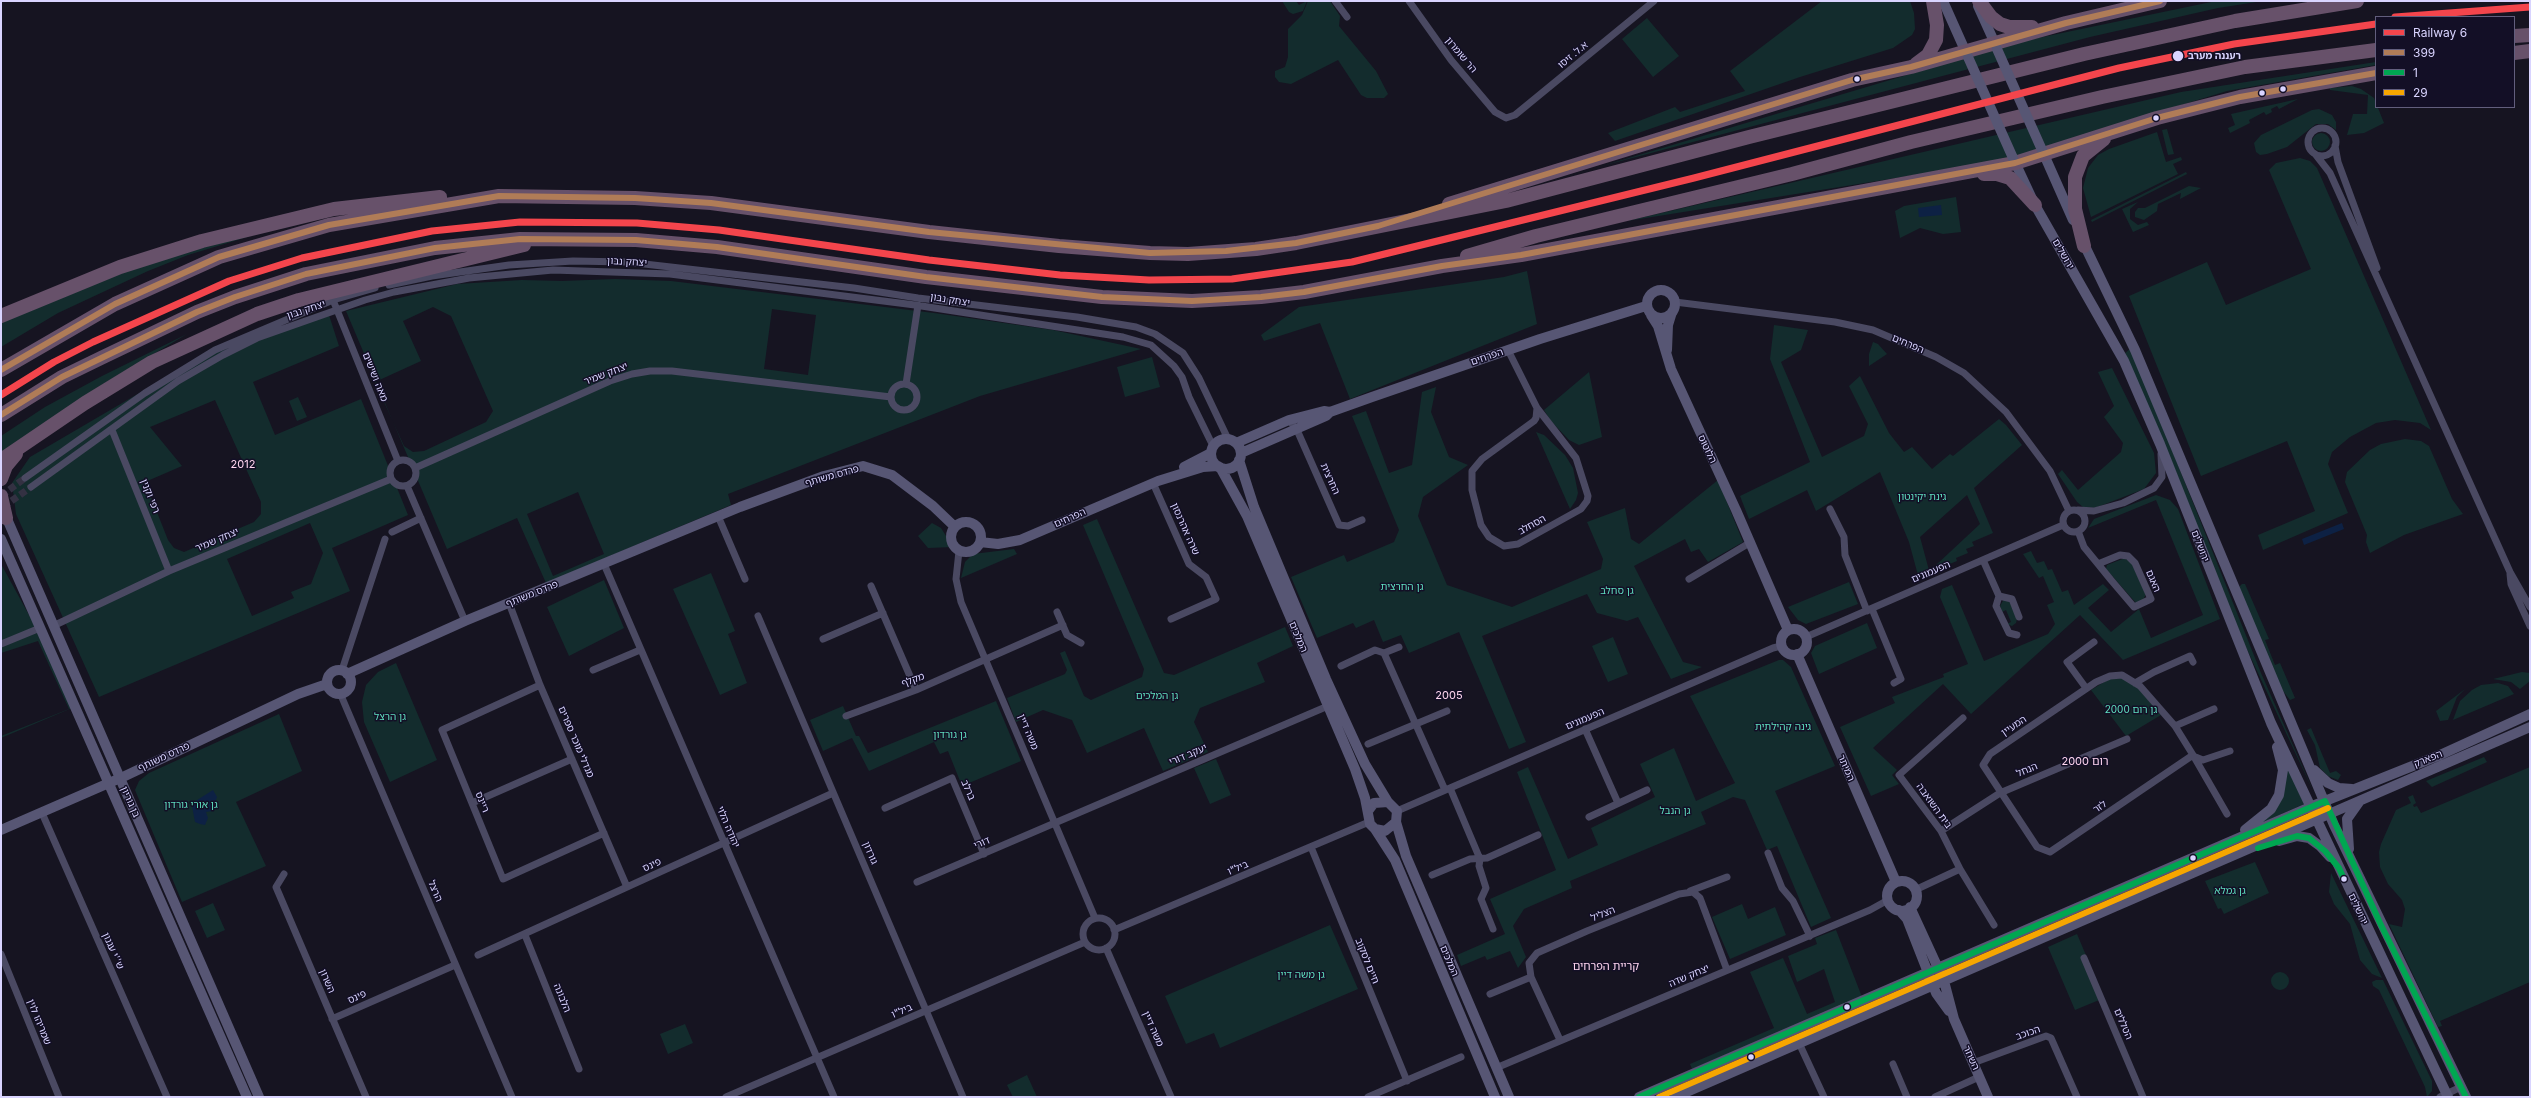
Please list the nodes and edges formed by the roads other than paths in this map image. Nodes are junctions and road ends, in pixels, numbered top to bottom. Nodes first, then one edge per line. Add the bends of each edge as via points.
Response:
1 (1335, 1) edge
2 (1410, 1) edge
3 (1654, 1) edge
4 (1933, 1) edge
5 (1943, 1) edge
6 (1975, 1) edge
7 (1980, 1) edge
8 (2160, 1) edge
9 (2357, 1) edge
10 (1347, 17) dead end
11 (2066, 22) junction
12 (2530, 35) edge
13 (2515, 36) edge
14 (1996, 46) junction
15 (2375, 50) edge
16 (2530, 51) edge
17 (2515, 53) edge
18 (1967, 54) junction
19 (1911, 67) junction
20 (2375, 73) edge
21 (1503, 117) joint
22 (2118, 130) junction
23 (2335, 146) junction
24 (2044, 152) junction
25 (2316, 155) junction
26 (2014, 161) junction
27 (1960, 174) junction
28 (499, 196) junction
29 (2035, 205) junction
30 (1378, 226) junction
31 (557, 238) junction
32 (2084, 246) junction
33 (1442, 266) junction
34 (334, 300) junction
35 (2389, 304) junction
36 (918, 305) junction
37 (1674, 307) junction
38 (337, 310) junction
39 (1649, 310) junction
40 (1, 316) edge
41 (1508, 350) junction
42 (1666, 354) junction
43 (1, 370) edge
44 (906, 384) junction
45 (891, 397) junction
46 (1536, 408) junction
47 (1330, 412) junction
48 (1, 415) edge
49 (1289, 420) junction
50 (45, 429) junction
51 (112, 430) junction
52 (1297, 430) junction
53 (1232, 441) junction
54 (2160, 444) junction
55 (1212, 449) junction
56 (1240, 457) junction
57 (1, 460) edge
58 (398, 461) junction
59 (1219, 466) junction
60 (415, 468) junction
61 (25, 478) tunnel mouth
62 (1, 479) edge
63 (391, 479) junction
64 (1155, 482) junction
65 (407, 486) junction
66 (31, 487) tunnel mouth
67 (1, 496) edge
68 (1830, 509) dead end
69 (2078, 510) junction
70 (2069, 511) junction
71 (3, 512) edge
72 (718, 516) junction
73 (421, 518) junction
74 (1362, 520) dead end
75 (2063, 525) junction
76 (955, 526) junction
77 (2078, 531) junction
78 (392, 532) dead end
79 (1, 539) edge
80 (385, 539) dead end
81 (980, 542) junction
82 (1751, 542) junction
83 (959, 551) junction
84 (1983, 560) junction
85 (604, 564) junction
86 (2098, 564) junction
87 (169, 571) junction
88 (2510, 572) junction
89 (745, 579) dead end
90 (1689, 580) dead end
91 (870, 586) dead end
92 (1999, 596) junction
93 (509, 603) junction
94 (2530, 607) edge
95 (1870, 610) junction
96 (1057, 612) dead end
97 (882, 614) junction
98 (758, 616) dead end
99 (2019, 617) dead end
100 (1171, 619) dead end
101 (465, 621) junction
102 (1063, 625) junction
103 (54, 626) junction
104 (2530, 626) edge
105 (40, 628) junction
106 (1788, 630) junction
107 (2017, 635) dead end
108 (1806, 638) junction
109 (823, 639) dead end
110 (2094, 642) dead end
111 (1081, 643) dead end
112 (1, 644) edge
113 (1782, 646) junction
114 (1399, 647) dead end
115 (640, 650) junction
116 (1384, 653) junction
117 (1797, 654) junction
118 (987, 659) junction
119 (2193, 662) dead end
120 (1341, 666) dead end
121 (593, 670) dead end
122 (344, 672) junction
123 (1894, 683) dead end
124 (2135, 683) junction
125 (327, 684) junction
126 (540, 685) junction
127 (2086, 688) junction
128 (916, 690) junction
129 (340, 694) junction
130 (1328, 706) junction
131 (2214, 709) dead end
132 (1447, 711) dead end
133 (2530, 714) edge
134 (846, 716) dead end
135 (1963, 718) dead end
136 (1416, 724) junction
137 (2271, 724) junction
138 (2174, 726) junction
139 (2530, 727) edge
140 (1585, 729) junction
141 (2127, 739) dead end
142 (1368, 744) dead end
143 (2230, 751) dead end
144 (2193, 755) junction
145 (572, 758) junction
146 (2310, 765) junction
147 (120, 778) junction
148 (108, 784) junction
149 (1447, 789) junction
150 (2356, 789) junction
151 (1647, 790) dead end
152 (833, 793) junction
153 (2000, 793) junction
154 (2362, 799) junction
155 (2325, 801) junction
156 (1388, 802) junction
157 (472, 803) junction
158 (1618, 803) junction
159 (2310, 807) junction
160 (886, 808) dead end
161 (1368, 811) junction
162 (1397, 811) junction
163 (42, 813) junction
164 (2330, 813) junction
165 (2227, 814) dead end
166 (1589, 817) dead end
167 (2316, 819) junction
168 (1396, 822) junction
169 (1056, 823) junction
170 (1372, 825) junction
171 (1, 830) edge
172 (1941, 831) junction
173 (604, 833) junction
174 (1538, 835) dead end
175 (724, 842) junction
176 (1310, 848) junction
177 (2207, 851) junction
178 (1768, 853) dead end
179 (984, 854) junction
180 (1480, 858) junction
181 (2218, 861) junction
182 (2351, 861) junction
183 (1960, 868) junction
184 (2339, 868) junction
185 (284, 874) dead end
186 (1432, 875) dead end
187 (1727, 877) dead end
188 (917, 882) dead end
189 (1896, 882) junction
190 (627, 887) junction
191 (1915, 890) junction
192 (1690, 891) junction
193 (1888, 900) junction
194 (1910, 907) junction
195 (1899, 910) junction
196 (1094, 918) junction
197 (1994, 924) dead end
198 (1493, 929) dead end
199 (1114, 930) junction
200 (525, 935) junction
201 (1810, 936) junction
202 (1085, 942) junction
203 (1106, 948) junction
204 (1, 954) edge
205 (478, 955) dead end
206 (2084, 958) dead end
207 (455, 964) junction
208 (1938, 968) junction
209 (1727, 970) junction
210 (1927, 972) junction
211 (1531, 977) junction
212 (1944, 981) junction
213 (1933, 985) junction
214 (1490, 994) dead end
215 (926, 1011) junction
216 (332, 1019) junction
217 (1954, 1019) junction
218 (1560, 1040) junction
219 (1799, 1043) junction
220 (1461, 1057) dead end
221 (817, 1058) junction
222 (1973, 1063) junction
223 (1893, 1064) dead end
224 (1496, 1068) junction
225 (579, 1069) dead end
226 (1979, 1077) junction
227 (1407, 1081) junction
228 (2461, 1087) junction
229 (2445, 1096) edge
230 (59, 1097) edge
231 (167, 1097) edge
232 (247, 1097) edge
233 (259, 1097) edge
234 (366, 1097) edge
235 (512, 1097) edge
236 (726, 1097) edge
237 (834, 1097) edge
238 (963, 1097) edge
239 (1170, 1097) edge
240 (1368, 1097) edge
241 (1495, 1097) edge
242 (1509, 1097) edge
243 (1639, 1097) edge
244 (1675, 1097) edge
245 (1824, 1097) edge
246 (1907, 1097) edge
247 (1935, 1097) edge
248 (1988, 1097) edge
249 (2077, 1097) edge
250 (2143, 1097) edge
251 (2465, 1097) edge

1 - 10 street
2 - 21 street, הר שומרון via 1444,51 1495,112
3 - 21 street, א.ל. זיסו via 1515,115
4 - 19 highway via 1937,26 1936,40 1928,54
5 - 18 main road, ירושלים
6 - 14 main road, ירושלים
7 - 11 highway via 1991,17 2009,28
8 - 11 highway
9 - 30 highway via 2235,21 2084,54 1506,201
11 - 14 highway
12 - 13 highway
14 - 18 highway
14 - 24 main road, ירושלים, bridge
15 - 33 highway via 2245,67 1982,125 1536,236 1479,252
16 - 17 highway
18 - 19 highway
18 - 26 main road, ירושלים, bridge
19 - 30 highway via 1852,80
20 - 22 highway via 2240,97
22 - 24 highway
22 - 32 highway via 2088,150 2078,166 2074,193
23 - 25 street via 2325,156
23 - 25 street via 2336,139 2331,131 2318,128 2310,134 2307,143
23 - 35 street via 2338,162
24 - 26 highway
24 - 32 main road, ירושלים
25 - 35 street via 2330,173
26 - 27 highway
26 - 29 main road, ירושלים
27 - 29 highway via 2004,176 2022,190
27 - 33 highway via 1521,255
28 - 30 highway via 635,198 711,203 936,233 1150,253 1188,254 1256,249
28 - 40 highway via 439,197 334,209 152,256 66,288
28 - 43 highway via 329,225 219,257 115,304
29 - 54 main road, ירושלים via 2119,350
31 - 33 highway via 686,244 1051,292 1150,300 1232,299 1304,292
31 - 48 highway via 476,242 434,248 340,267 272,285 196,312 136,340 62,377
31 - 50 highway via 328,292 257,314 152,362
32 - 146 main road, ירושלים via 2135,350
34 - 38 street, מאה ושישים
34 - 53 street, יצחק נבון via 432,276 509,265 573,261 619,262 854,288 1077,317 1136,327 1155,334 1183,353
34 - 61 street, יצחק נבון via 215,350 145,393
35 - 88 street
36 - 38 street, יצחק נבון via 670,274 553,270 507,272 436,284 373,298
36 - 44 street
36 - 55 street, יצחק נבון via 1123,337 1151,345 1182,377
37 - 39 main road via 1662,318
37 - 39 main road via 1667,291 1658,290 1650,294
37 - 42 main road, הלוטוס via 1668,325
37 - 70 street, הפרחים via 1835,322 1873,330 1913,345 1964,373 2006,412 2050,471
38 - 51 street, יצחק נבון via 283,328 223,355 151,400
38 - 58 street, מאה ושישים
39 - 41 main road, הפרחים
39 - 42 main road, הלוטוס via 1658,326
41 - 46 street, הסחלב
41 - 47 main road, הפרחים
42 - 82 main road, הלוטוס via 1692,417
44 - 45 street via 895,388
44 - 45 street via 913,388 917,396 912,407 905,410 898,408
45 - 60 street, יצחק שמיר via 672,371 650,371 610,381
46 - 46 street, הסחלב via 1534,421 1482,459 1472,471 1472,490 1481,525 1489,537 1504,546 1518,544 1581,509 1587,502 1588,496 1576,458
47 - 49 main road, הפרחים via 1324,411
47 - 52 main road, הפרחים
49 - 52 street, החרצית
49 - 53 main road, הפרחים
50 - 57 highway
50 - 62 highway via 10,460
51 - 66 street, יצחק נבון
51 - 87 street, רפי וקנין
52 - 56 main road, הפרחים
52 - 74 street, החרצית via 1339,525 1348,526
53 - 55 main road via 1220,440
53 - 56 main road
54 - 69 street via 2162,477 2154,488 2124,503 2094,511
54 - 137 main road, ירושלים
55 - 59 main road via 1213,460
55 - 64 main road, הפרחים
56 - 59 main road via 1231,468
56 - 156 main road, המלכים via 1254,507 1326,679 1365,764
58 - 60 street via 409,462
58 - 63 street via 390,469
59 - 64 main road, הפרחים via 1203,467
59 - 130 main road, המלכים via 1247,516
60 - 65 street via 415,478
63 - 65 street via 396,484
63 - 87 street, יצחק שמיר
64 - 81 main road, הפרחים via 1020,540 998,544
64 - 100 street, שרה אהרנסון via 1189,564 1206,577 1216,599
65 - 73 street
67 - 71 highway
68 - 95 street via 1844,537 1845,555
69 - 70 street
69 - 77 street via 2085,519 2084,526
70 - 75 street via 2063,518
71 - 103 main road, בן גוריון
72 - 76 main road, פרדס משותף via 824,476 863,466 892,475
72 - 85 main road, פרדס משותף
72 - 89 street
73 - 78 street
73 - 101 street
75 - 77 street via 2071,532
75 - 84 street, הפעמונים
76 - 81 main road via 964,522 974,524 981,532
76 - 83 main road via 951,539
77 - 86 street, האגם via 2084,547
79 - 105 main road, בן גוריון
80 - 122 street
81 - 83 main road via 969,552
82 - 90 street
82 - 106 main road, הלוטוס
83 - 118 street, משה דיין via 956,579 958,594
84 - 92 street
84 - 95 street, הפעמונים
85 - 93 main road, פרדס משותף
85 - 115 street, יהודה הלוי
86 - 86 street, האגם via 2134,606 2151,599 2135,563 2128,556 2120,554
87 - 103 street, יצחק שמיר
88 - 94 street
88 - 104 street via 2511,584
91 - 97 street
92 - 99 street via 2012,598
92 - 107 street via 1996,606 2009,633
93 - 101 main road, פרדס משותף
93 - 126 street, מנדלי מוכר ספרים
95 - 108 street, הפעמונים
95 - 123 street via 1901,679
96 - 102 street
97 - 109 street
97 - 128 street
98 - 152 street, גורדון
101 - 122 main road, פרדס משותף
102 - 111 street via 1067,635
102 - 118 street, מקלף
103 - 147 main road, בן גוריון
105 - 112 street
105 - 148 main road, בן גוריון
106 - 108 main road via 1796,629
106 - 113 main road via 1782,635
108 - 117 main road via 1806,646
110 - 127 street via 2067,662
113 - 117 main road via 1786,652
113 - 140 street, הפעמונים
114 - 116 street
115 - 121 street
115 - 175 street, יהודה הלוי
116 - 120 street via 1375,650
116 - 136 street
117 - 189 main road, המיתר
118 - 128 street, מקלף
118 - 169 street, משה דיין
119 - 124 street via 2190,656
122 - 125 main road via 332,672
122 - 129 main road via 350,684 347,690
124 - 127 street, המעיין via 2122,675 2110,676
124 - 138 street, המעיין
125 - 129 main road via 333,692
125 - 147 main road, פרדס משותף via 298,694
126 - 145 street, מנדלי מוכר ספרים
126 - 157 street, ריינס via 442,730
127 - 153 street, המעיין via 1986,758 1984,768
128 - 134 street, מקלף
129 - 207 street, הרצל
130 - 161 main road, המלכים via 1355,769
130 - 169 street, יעקב דורי
131 - 138 street
132 - 136 street
133 - 150 main road, הפארק via 2440,755
135 - 172 street, בית השואבה via 1900,775
136 - 142 street
136 - 149 street
137 - 159 main road, ירושלים
137 - 177 main road via 2283,770 2281,790 2276,802 2255,824
138 - 144 street, המעיין
139 - 154 main road, הפארק
140 - 149 street, הפעמונים
140 - 158 street
141 - 153 street, הנחל
143 - 144 street via 2203,760
144 - 153 street, לזר via 2050,852 2037,847
144 - 165 street, המעיין
145 - 157 street
145 - 173 street, מנדלי מוכר ספרים
146 - 150 main road via 2328,783 2339,788
146 - 155 main road, ירושלים
147 - 148 main road, פרדס משותף
147 - 233 main road, בן גוריון
148 - 163 main road, פרדס משותף
148 - 232 main road, בן גוריון
149 - 162 street, הפעמונים
149 - 180 street
150 - 155 main road, הפארק
151 - 158 street
152 - 175 street, פינס
152 - 215 street, גורדון
153 - 172 street, הנחל
154 - 164 main road, הפארק
154 - 182 main road via 2352,810 2347,823
155 - 159 main road, הפארק
155 - 164 main road, ירושלים
156 - 161 main road via 1374,803
156 - 162 main road
157 - 173 street, ריינס via 502,879
158 - 166 street
159 - 167 main road, ירושלים
159 - 177 main road, הפארק
160 - 179 street, ברלב via 952,778
161 - 170 main road
162 - 168 main road
163 - 171 main road, פרדס משותף
163 - 231 street, ש''י עגנון
164 - 167 main road, הפארק
164 - 182 main road, ירושלים
167 - 181 main road, הפארק
167 - 184 main road, ירושלים
168 - 170 main road via 1384,831
168 - 224 main road, המלכים via 1406,856
169 - 179 street, דורי
169 - 196 street, משה דיין
170 - 176 street, ביל"ו
170 - 241 main road, המלכים via 1395,860
172 - 183 street, בית השואבה
173 - 190 street, מנדלי מוכר ספרים
174 - 180 street via 1487,858
175 - 190 street, פינס
175 - 221 street, יהודה הלוי
176 - 199 street, ביל"ו
176 - 227 street, חיים לסקוב
177 - 208 main road
178 - 201 street via 1782,888 1793,901
179 - 188 street, דורי
180 - 186 street via 1465,861
180 - 198 street via 1479,866 1486,888 1481,899
181 - 184 main road via 2302,836 2320,846
181 - 212 main road
182 - 228 main road, ירושלים
183 - 191 street
183 - 197 street, בית השואבה
184 - 229 main road, ירושלים
185 - 216 street, השרון via 276,887
187 - 192 street, הצליל
189 - 191 main road via 1907,882
189 - 193 main road via 1888,891
190 - 200 street, פינס
191 - 194 main road via 1916,899
192 - 209 street via 1700,898
192 - 211 street, הצליל via 1537,953 1529,963
193 - 195 main road
193 - 201 street, יצחק שדה
194 - 195 main road
194 - 208 main road
195 - 210 main road via 1907,920
196 - 199 street via 1104,919
196 - 202 street via 1084,928
199 - 203 street via 1113,940
200 - 205 street, פינס
200 - 225 street, הלבונה
201 - 209 street, יצחק שדה
202 - 203 street via 1092,948
202 - 215 street, ביל"ו
203 - 239 street, משה דיין
204 - 230 street, שמריהו לוין
206 - 250 street, הטללים
207 - 216 street, פינס
207 - 235 street, הרצל
208 - 210 main road
208 - 212 main road
209 - 218 street, יצחק שדה
210 - 213 main road
210 - 243 main road
211 - 214 street
211 - 218 street
212 - 213 main road
212 - 217 main road, השחר
213 - 217 main road, השחר
213 - 219 main road
215 - 221 street, ביל"ו
215 - 238 street, גורדון
216 - 234 street, השרון
217 - 222 main road, השחר
218 - 224 street, יצחק שדה
219 - 244 main road
219 - 245 street
220 - 227 street
221 - 236 street, ביל"ו
221 - 237 street, יהודה הלוי
222 - 226 main road, השחר
222 - 249 street, הכוכב via 2046,1036 2051,1038
223 - 246 street
224 - 242 main road, המלכים
226 - 247 street
226 - 248 main road, השחר
227 - 240 street
228 - 229 street
228 - 251 main road, ירושלים

